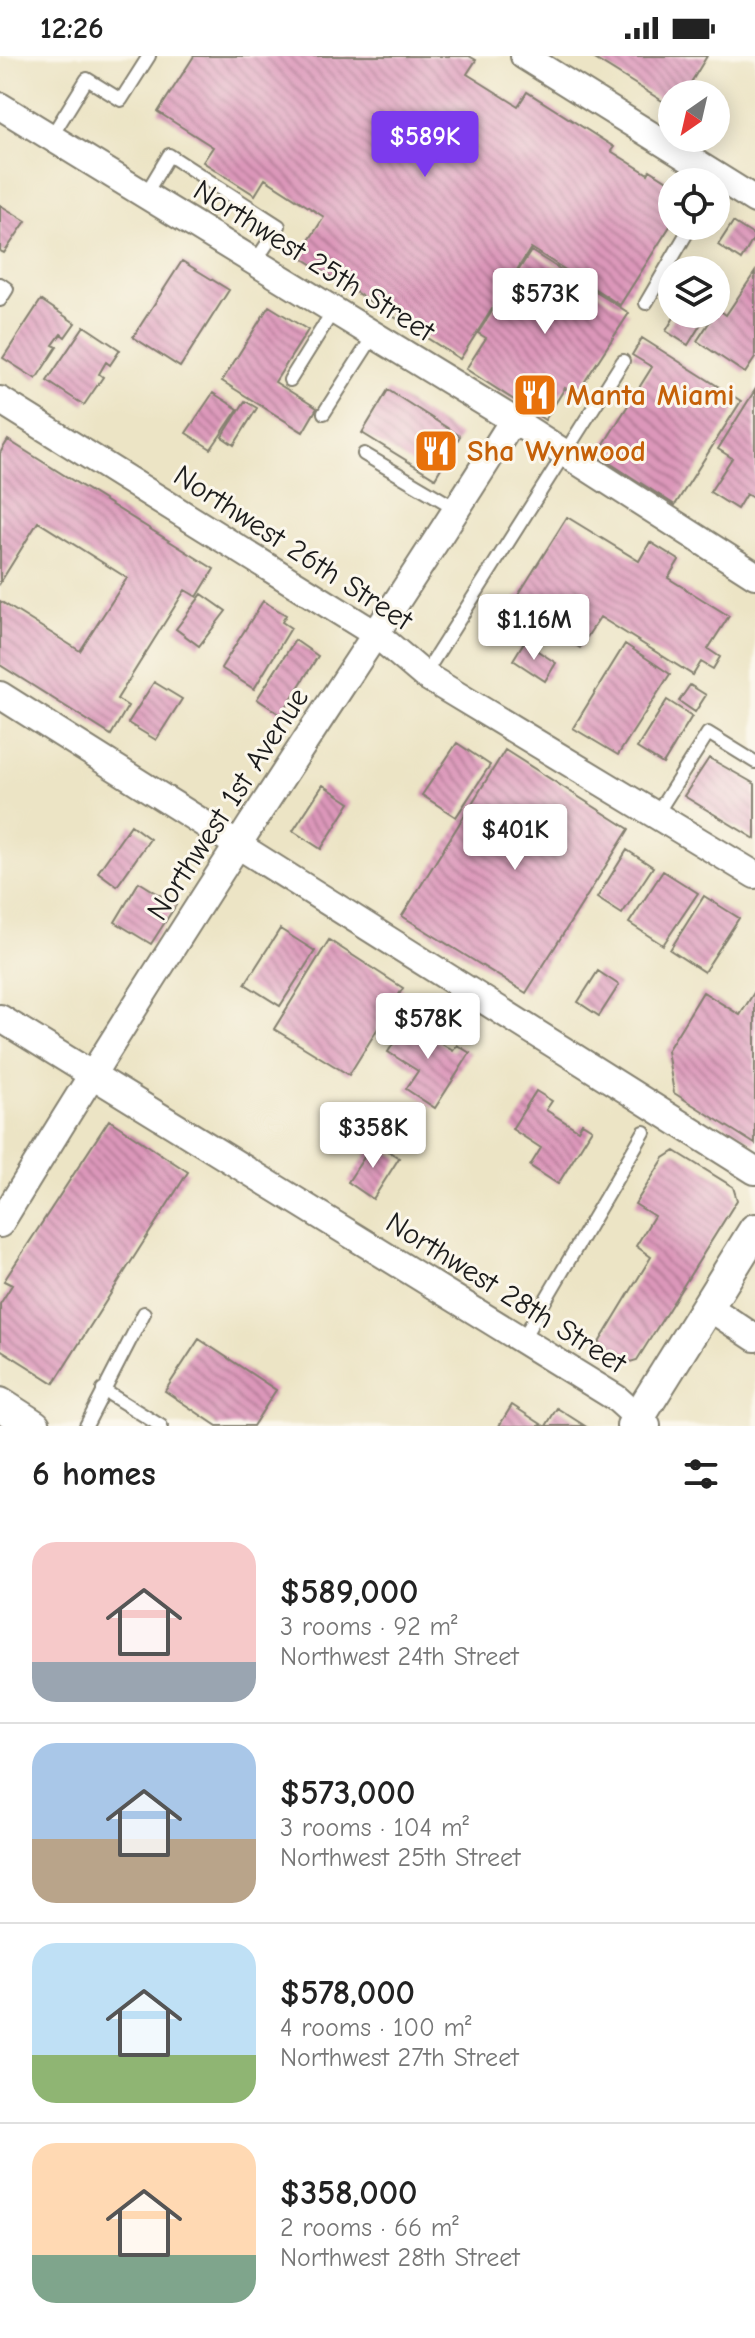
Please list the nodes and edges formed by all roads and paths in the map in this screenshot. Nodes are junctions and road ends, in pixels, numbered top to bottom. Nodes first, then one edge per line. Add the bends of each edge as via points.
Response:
1 (149, 56) edge
2 (524, 56) edge
3 (0, 106) edge
4 (51, 137) junction
5 (698, 168) edge
6 (730, 187) edge
7 (145, 195) junction
8 (755, 200) edge
9 (683, 240) edge
10 (255, 262) junction
11 (0, 284) edge
12 (0, 300) edge
13 (646, 303) dead end
14 (333, 311) junction
15 (374, 335) junction
16 (623, 361) dead end
17 (290, 380) dead end
18 (0, 400) edge
19 (324, 413) dead end
20 (513, 420) junction
21 (364, 454) dead end
22 (566, 454) junction
23 (457, 509) junction
24 (755, 575) edge
25 (377, 635) junction
26 (424, 675) junction
27 (0, 695) edge
28 (755, 762) edge
29 (656, 815) junction
30 (239, 844) junction
31 (755, 875) edge
32 (0, 1018) edge
33 (91, 1074) junction
34 (644, 1132) dead end
35 (755, 1171) edge
36 (0, 1224) edge
37 (755, 1230) edge
38 (707, 1306) junction
39 (144, 1313) dead end
40 (755, 1338) edge
41 (522, 1340) junction
42 (103, 1390) junction
43 (0, 1404) edge
44 (640, 1423) edge
45 (34, 1426) edge
46 (86, 1426) edge
47 (161, 1426) edge

1 - 4 lane via 121,100 87,79
2 - 5 street
3 - 4 street, Northwest 25th Street
4 - 7 street, Northwest 25th Street
6 - 8 street
7 - 10 street, Northwest 25th Street
7 - 10 lane via 169,155 279,226
9 - 13 lane
10 - 14 street, Northwest 25th Street
11 - 12 lane via 7,289
14 - 15 street, Northwest 25th Street
14 - 17 lane
15 - 19 lane
15 - 20 street, Northwest 25th Street
16 - 22 lane
18 - 25 street, Northwest 26th Street
20 - 22 street, Northwest 25th Street
20 - 23 street, Northwest 1st Avenue
21 - 23 lane
22 - 24 street, Northwest 25th Street
22 - 26 lane
23 - 25 street, Northwest 1st Avenue
25 - 26 street, Northwest 26th Street
25 - 30 street, Northwest 1st Avenue
26 - 29 street, Northwest 26th Street
27 - 30 street
28 - 29 lane via 708,733
29 - 31 street, Northwest 26th Street
30 - 33 street, Northwest 1st Avenue
30 - 35 street
32 - 33 street, Northwest 28th Street
33 - 36 street, Northwest 1st Avenue
33 - 41 street, Northwest 28th Street
34 - 41 lane
37 - 38 street
38 - 40 street
38 - 44 street
39 - 42 lane
41 - 44 street, Northwest 28th Street via 616,1398
42 - 46 lane
42 - 47 lane
43 - 45 street

